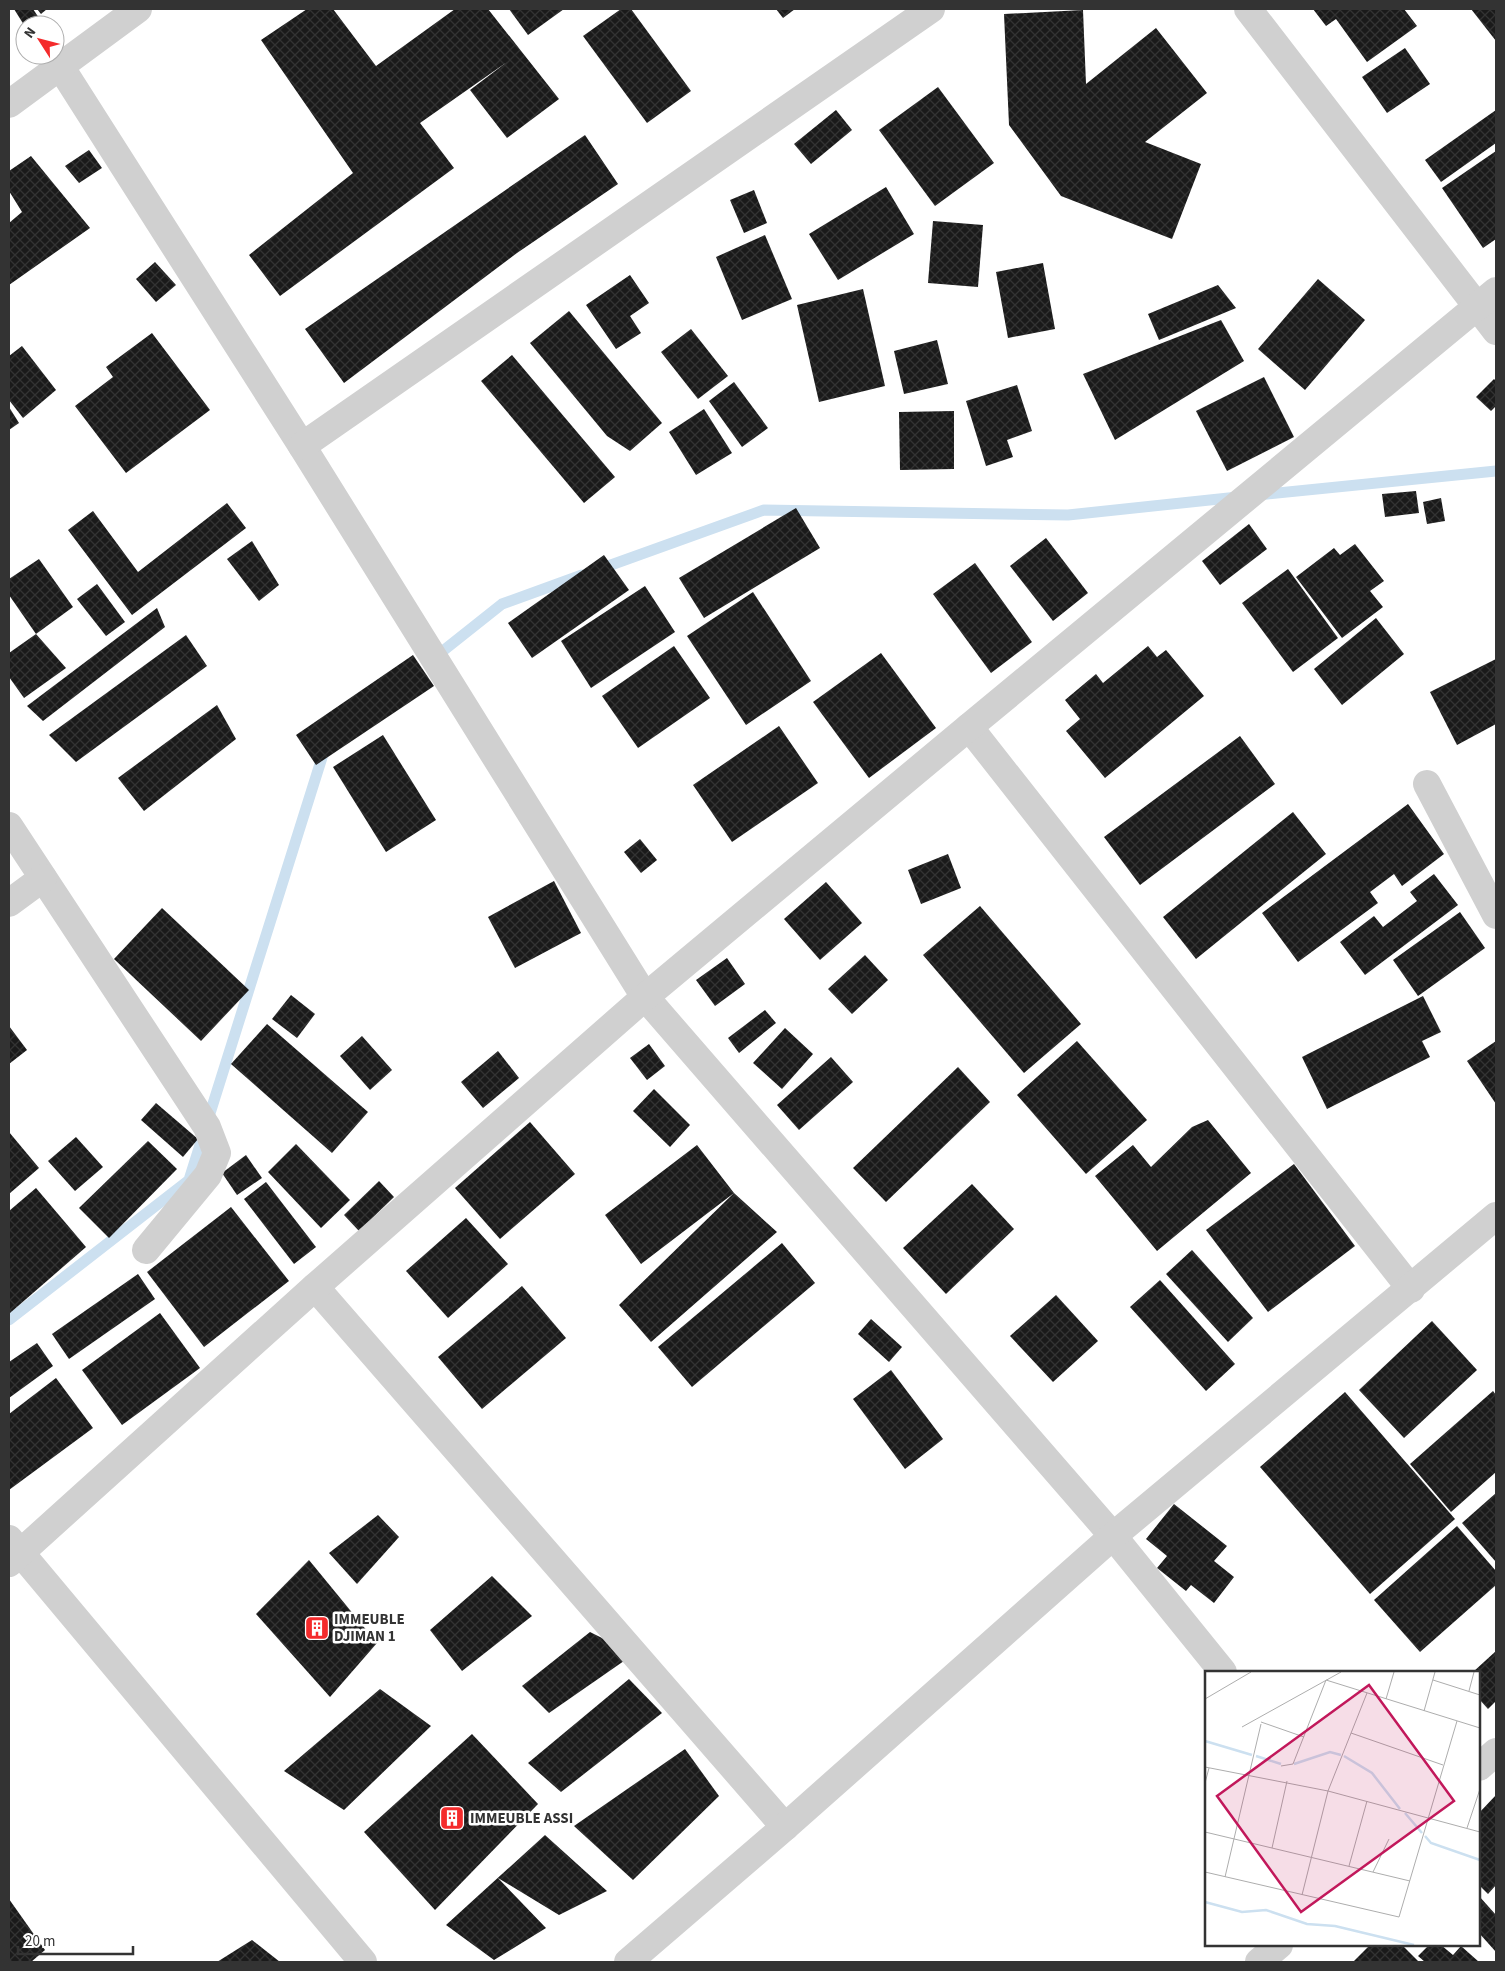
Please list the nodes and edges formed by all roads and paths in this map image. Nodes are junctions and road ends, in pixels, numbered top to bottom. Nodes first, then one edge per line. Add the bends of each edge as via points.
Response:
1 (138, 9) edge
2 (931, 9) edge
3 (1248, 9) edge
4 (60, 66) junction
5 (9, 104) edge
6 (1487, 298) edge
7 (1496, 330) edge
8 (302, 446) junction
9 (969, 727) junction
10 (1427, 784) dead end
11 (9, 826) edge
12 (43, 878) junction
13 (9, 903) edge
14 (1496, 915) edge
15 (645, 997) junction
16 (1496, 1216) edge
17 (146, 1250) dead end
18 (315, 1287) junction
19 (1411, 1289) junction
20 (1113, 1536) junction
21 (13, 1551) edge
22 (1222, 1671) edge
23 (1496, 1752) edge
24 (1480, 1766) edge
25 (785, 1827) junction
26 (1278, 1946) edge
27 (363, 1962) edge
28 (628, 1962) edge
29 (1260, 1962) edge

1 - 4 street
2 - 8 street
3 - 6 street
4 - 5 street
4 - 8 street
6 - 7 street
6 - 9 street
8 - 15 street
9 - 15 street
9 - 19 street
10 - 14 street
11 - 12 street
12 - 13 street
12 - 17 street via 207,1127 217,1153 208,1175
15 - 18 street
15 - 20 street
16 - 19 street
18 - 21 street
18 - 25 street
19 - 20 street
20 - 22 street
20 - 25 street
21 - 27 street
23 - 24 street
25 - 28 street
26 - 29 street

